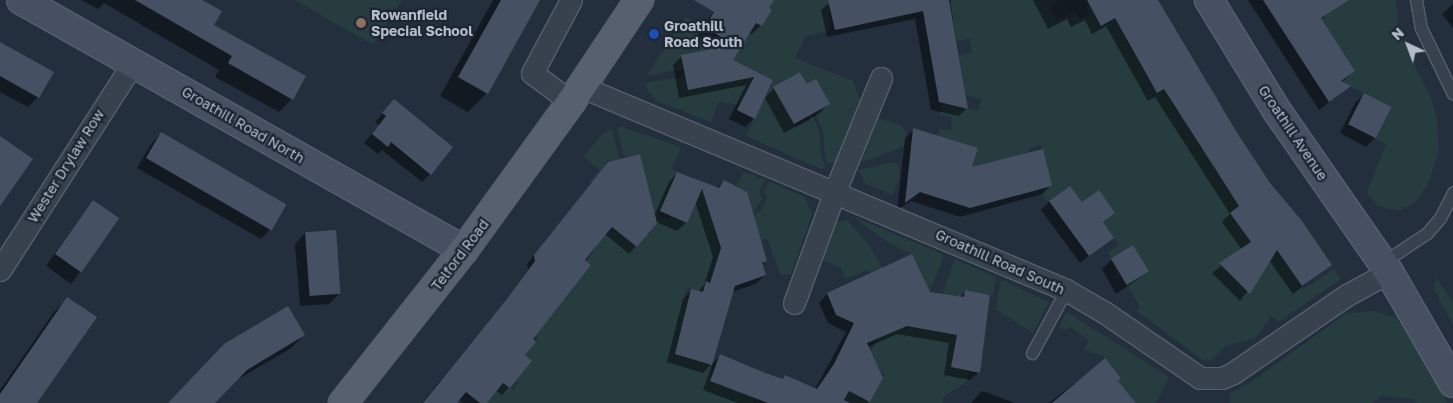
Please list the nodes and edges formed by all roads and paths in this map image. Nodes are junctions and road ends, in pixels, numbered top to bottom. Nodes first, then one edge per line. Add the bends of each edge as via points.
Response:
1 (21, 0) edge
2 (571, 0) edge
3 (639, 0) edge
4 (1209, 0) edge
5 (1416, 0) edge
6 (133, 63) junction
7 (881, 78) dead end
8 (577, 94) junction
9 (1453, 94) edge
10 (835, 191) junction
11 (1453, 192) edge
12 (464, 250) junction
13 (1386, 268) junction
14 (0, 270) edge
15 (1066, 290) junction
16 (794, 303) dead end
17 (1032, 353) dead end
18 (1453, 383) edge
19 (343, 403) edge

1 - 6 street, Groathill Road North
2 - 8 street via 532,74
3 - 8 main road, Telford Road
4 - 13 street, Groathill Avenue via 1276,111
5 - 9 lane via 1421,28
6 - 12 street, Groathill Road North
6 - 14 street, Wester Drylaw Row
7 - 10 street
8 - 10 street, Groathill Road South
8 - 12 main road, Telford Road
10 - 15 street, Groathill Road South
10 - 16 street
11 - 13 lane via 1440,218 1427,233
12 - 19 main road, Telford Road
13 - 15 street, Groathill Road South via 1233,373 1209,380 1191,374 1104,312
13 - 18 street, Groathill Avenue
15 - 17 lane

